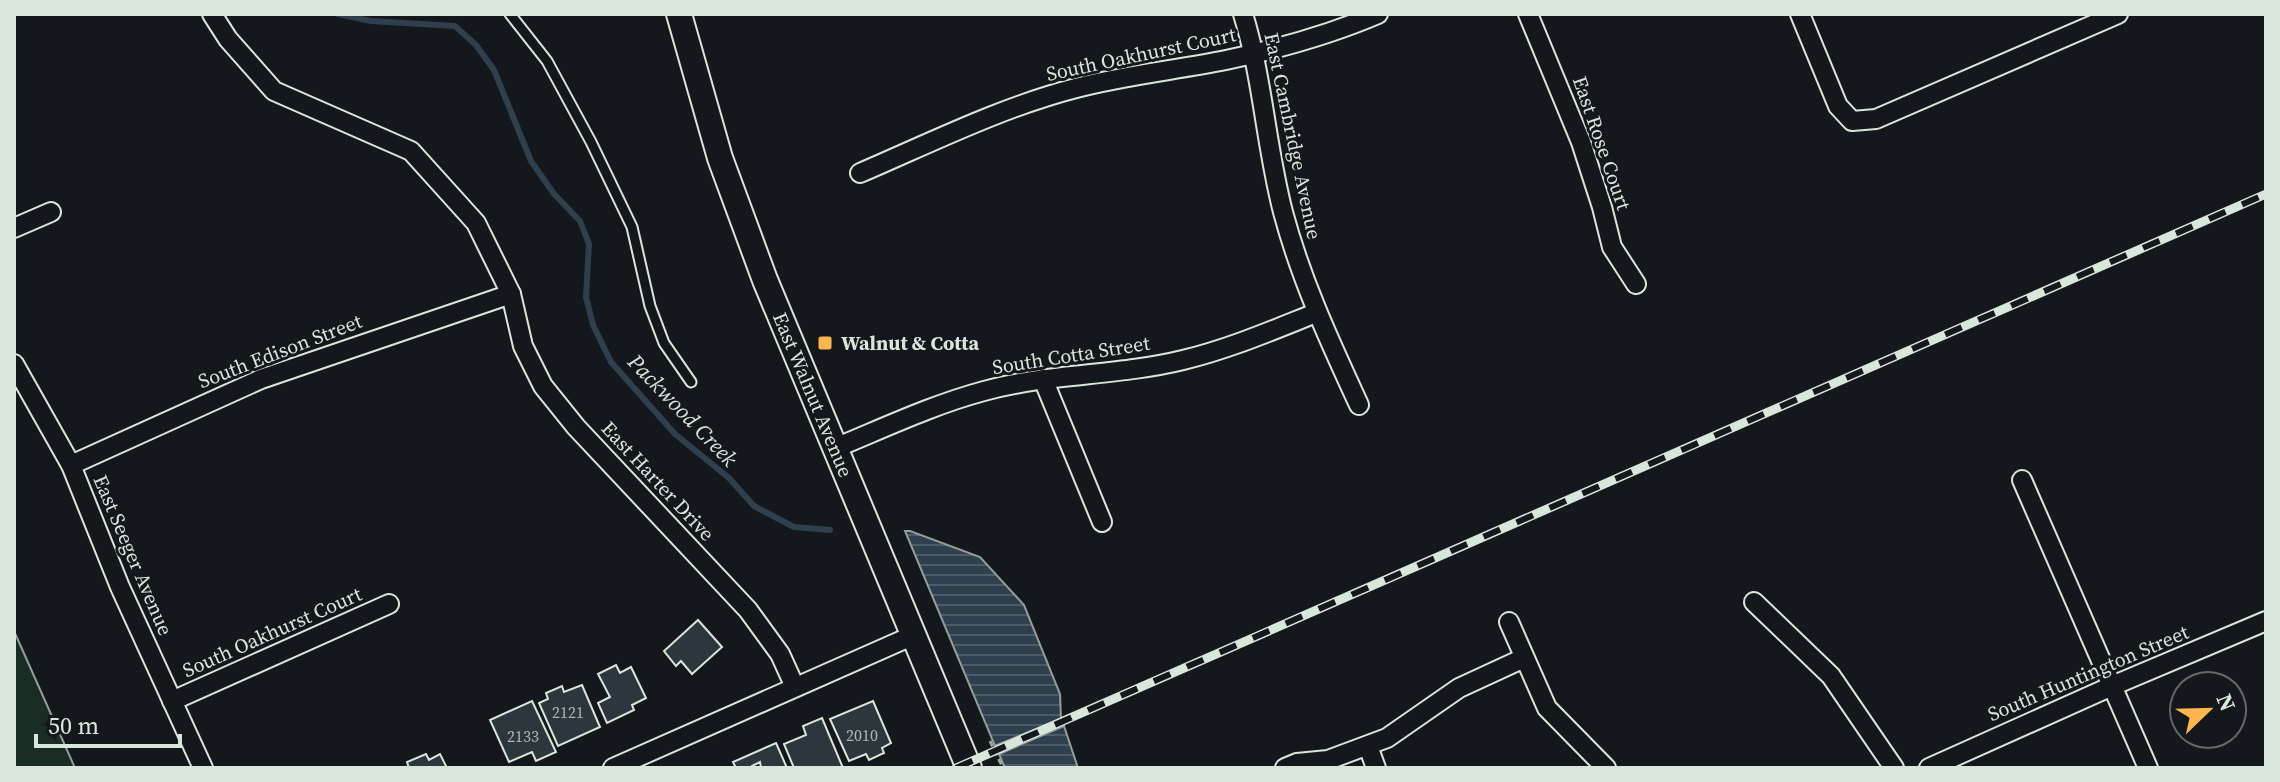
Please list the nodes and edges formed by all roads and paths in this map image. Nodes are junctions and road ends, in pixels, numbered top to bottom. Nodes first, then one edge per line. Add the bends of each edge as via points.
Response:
1 (212, 14) edge
2 (510, 14) edge
3 (679, 14) edge
4 (1243, 14) edge
5 (1378, 14) edge
6 (1528, 14) edge
7 (1800, 14) edge
8 (2118, 14) edge
9 (2091, 20) edge
10 (1254, 53) junction
11 (860, 173) dead end
12 (51, 212) dead end
13 (14, 228) edge
14 (1636, 284) dead end
15 (511, 294) junction
16 (1316, 313) junction
17 (14, 364) edge
18 (1043, 379) junction
19 (691, 382) dead end
20 (1359, 405) dead end
21 (835, 448) junction
22 (71, 465) junction
23 (2022, 480) dead end
24 (1102, 522) dead end
25 (1754, 602) dead end
26 (389, 604) dead end
27 (2266, 621) edge
28 (1509, 622) dead end
29 (914, 635) junction
30 (1524, 658) junction
31 (2112, 686) junction
32 (795, 687) junction
33 (172, 701) junction
34 (990, 741) dead end
35 (1368, 746) junction
36 (203, 768) edge
37 (613, 768) edge
38 (969, 768) edge
39 (1003, 768) edge
40 (1285, 768) edge
41 (1376, 768) edge
42 (1606, 768) edge
43 (1894, 768) edge
44 (1929, 768) edge
45 (2148, 768) edge

1 - 15 street, East Harter Drive via 274,91 411,151 476,223
2 - 19 lane via 547,61 591,142 632,227 664,343
3 - 21 main road, East Walnut Avenue via 720,158
4 - 10 street, East Cambridge Avenue
5 - 10 street, South Oakhurst Court
6 - 14 street, East Rose Court via 1581,142 1612,247
7 - 9 street via 1838,106 1852,121 1876,119
8 - 9 street
10 - 11 street, South Oakhurst Court via 1123,77 1033,101
10 - 16 street, East Cambridge Avenue via 1283,210
12 - 13 street
15 - 22 street, South Edison Street via 261,379
15 - 32 street, East Harter Drive via 523,346 550,397 748,610 780,654
16 - 18 street, South Cotta Street via 1183,360
16 - 20 street, East Cambridge Avenue
17 - 22 street, East Seeger Avenue
18 - 21 street, South Cotta Street via 939,405
18 - 24 street
21 - 29 main road, East Walnut Avenue
22 - 33 street, East Seeger Avenue
23 - 31 street
25 - 43 street via 1831,676
26 - 33 street, South Oakhurst Court
27 - 31 street, South Huntington Street
28 - 30 street
29 - 32 street
29 - 38 main road, East Walnut Avenue
30 - 35 street via 1459,688
30 - 42 street via 1547,708
31 - 44 street, South Huntington Street
31 - 45 street
32 - 37 street
33 - 36 street, East Seeger Avenue
34 - 39 path
35 - 40 street
35 - 41 street

